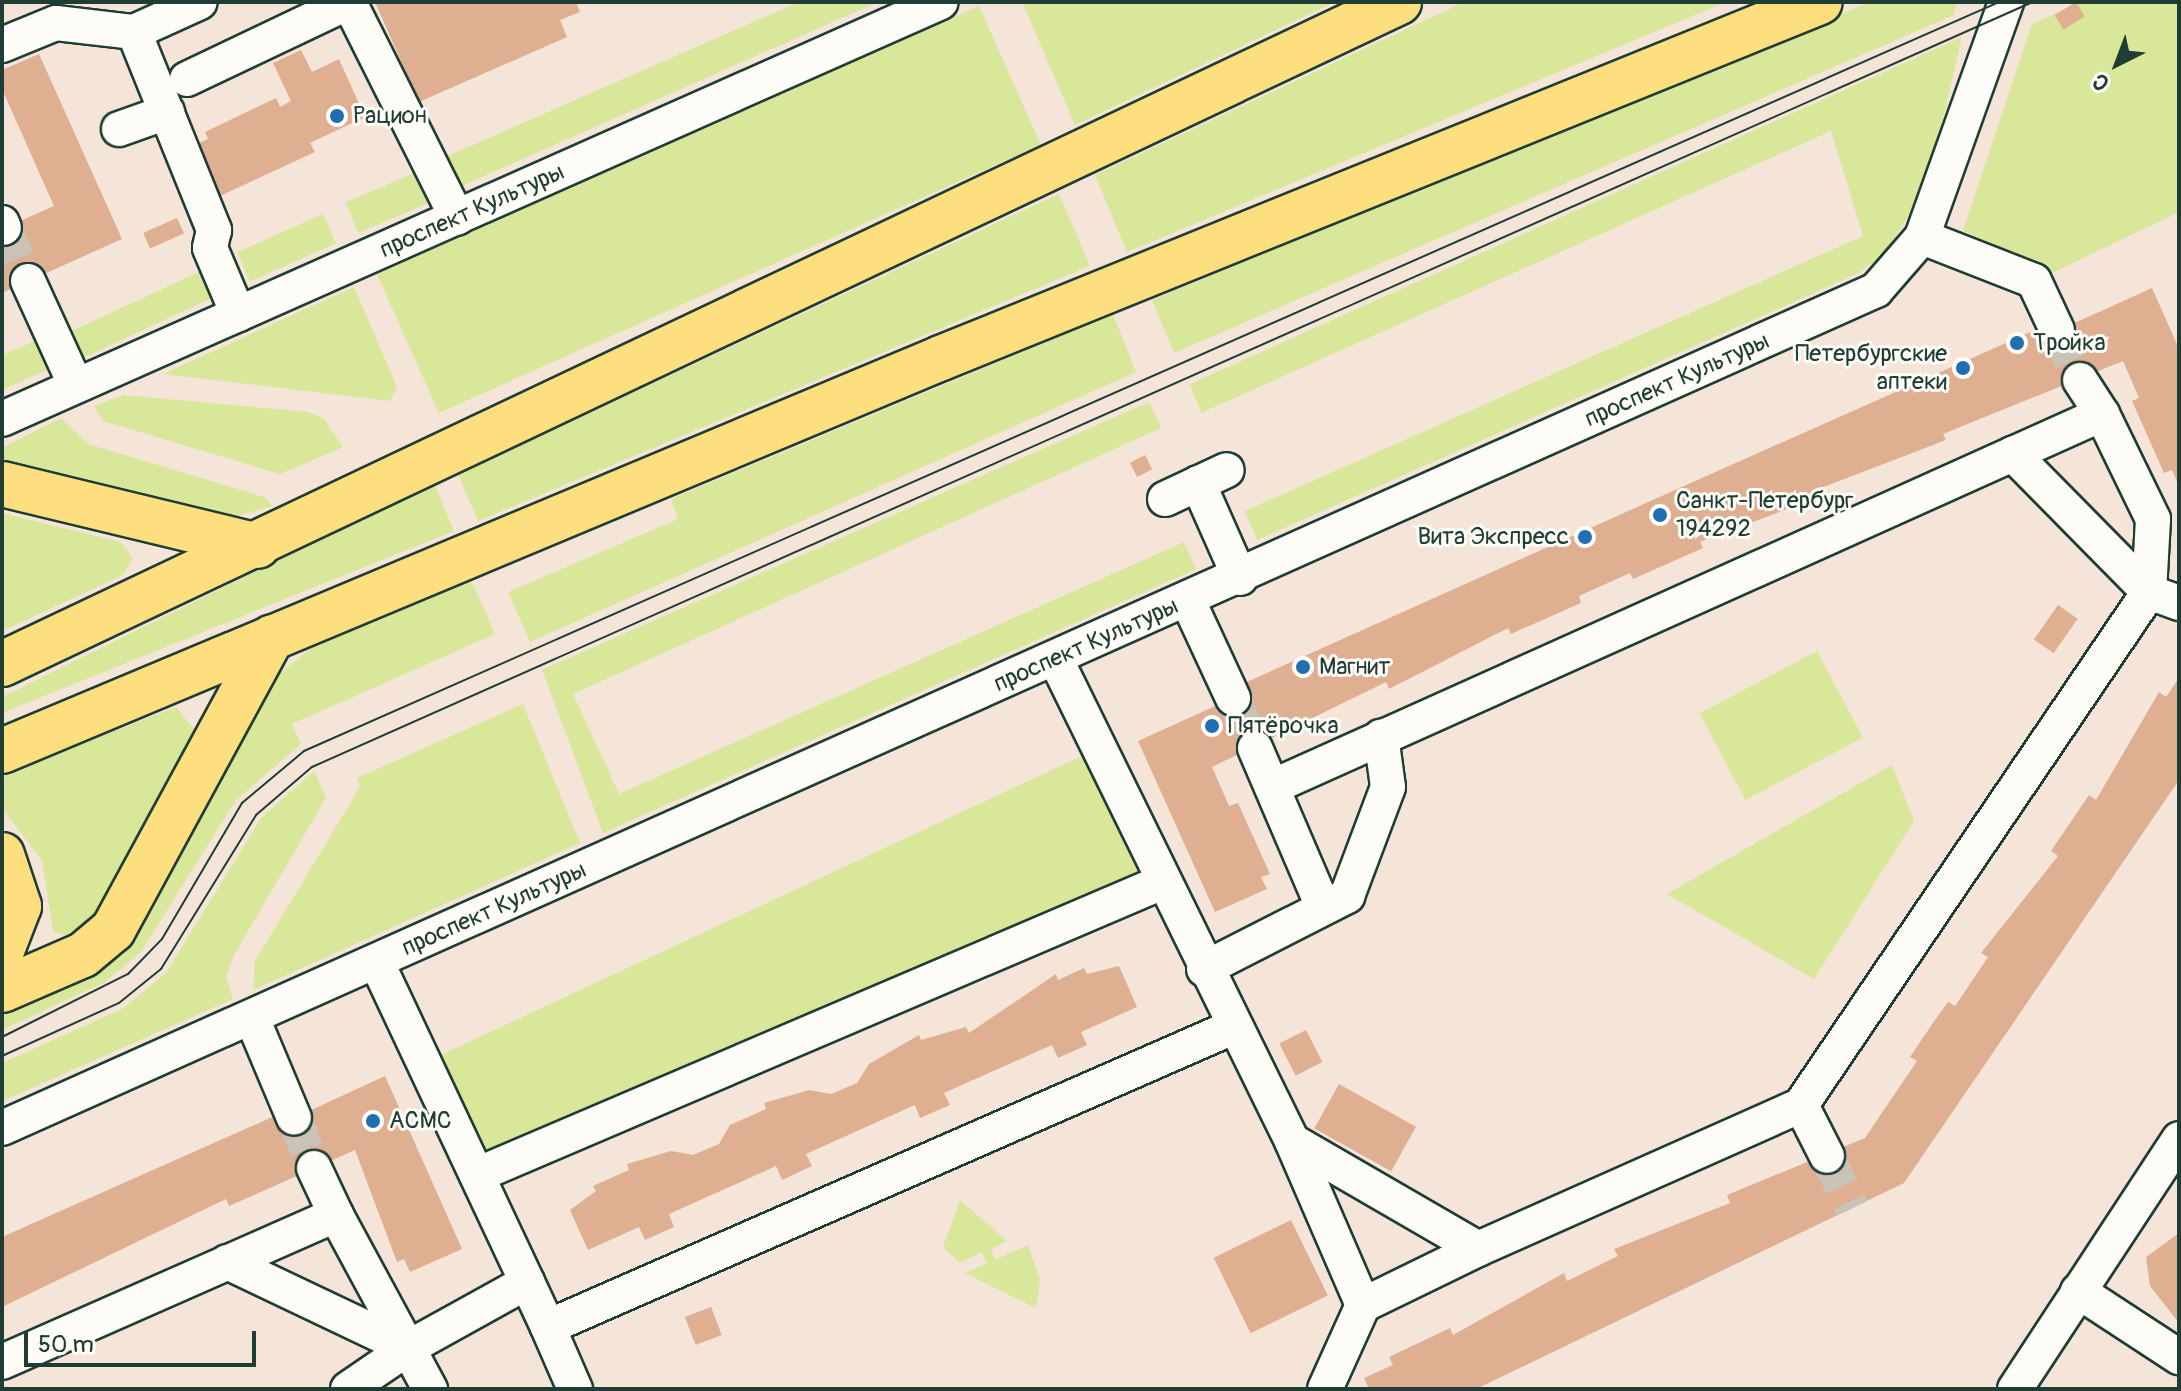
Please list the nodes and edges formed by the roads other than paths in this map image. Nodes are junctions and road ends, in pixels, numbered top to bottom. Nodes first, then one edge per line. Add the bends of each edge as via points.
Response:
1 (200, 2) edge
2 (941, 2) edge
3 (1399, 2) edge
4 (1820, 2) edge
5 (2006, 2) edge
6 (349, 3) edge
7 (52, 13) edge
8 (134, 32) junction
9 (2, 45) edge
10 (187, 79) dead end
11 (167, 112) junction
12 (119, 129) dead end
13 (457, 218) junction
14 (1922, 237) junction
15 (28, 281) tunnel mouth
16 (238, 314) junction
17 (2057, 330) tunnel mouth
18 (2080, 380) tunnel mouth
19 (76, 386) junction
20 (2102, 414) junction
21 (2, 419) edge
22 (2013, 454) junction
23 (2, 484) edge
24 (1165, 499) dead end
25 (2166, 524) edge
26 (258, 546) junction
27 (1240, 578) junction
28 (2164, 598) edge
29 (1188, 601) junction
30 (272, 637) junction
31 (1055, 658) junction
32 (2, 664) edge
33 (1233, 698) tunnel mouth
34 (1381, 736) junction
35 (1255, 748) tunnel mouth
36 (2, 751) edge
37 (1272, 787) junction
38 (2, 855) edge
39 (1160, 883) junction
40 (1323, 907) junction
41 (2, 950) edge
42 (377, 963) junction
43 (1204, 969) junction
44 (2, 990) edge
45 (252, 1018) junction
46 (1233, 1027) junction
47 (1801, 1105) junction
48 (294, 1118) tunnel mouth
49 (2, 1128) edge
50 (1292, 1141) junction
51 (1827, 1156) tunnel mouth
52 (2173, 1161) edge
53 (314, 1168) tunnel mouth
54 (479, 1174) junction
55 (336, 1215) junction
56 (1478, 1249) junction
57 (227, 1262) junction
58 (527, 1282) junction
59 (2078, 1291) junction
60 (1363, 1305) junction
61 (548, 1327) junction
62 (408, 1348) junction
63 (2179, 1357) edge
64 (2, 1362) edge
65 (348, 1389) edge
66 (430, 1389) edge
67 (575, 1389) edge
68 (1325, 1389) edge
69 (2015, 1389) edge

1 - 8 street
2 - 13 street, проспект Культуры
3 - 26 main road
4 - 30 main road
5 - 14 street, проспект Культуры
6 - 10 street
6 - 13 street
7 - 8 street
7 - 9 street
8 - 11 street
11 - 12 street
11 - 16 street
13 - 16 street, проспект Культуры
14 - 17 street via 2034,281
14 - 27 street, проспект Культуры via 1876,290
15 - 19 street
16 - 19 street, проспект Культуры
18 - 20 street
19 - 21 street, проспект Культуры
20 - 22 street
20 - 25 street
22 - 28 street
22 - 34 street
23 - 26 main road
24 - 27 street via 1212,477
25 - 28 street
26 - 32 main road
27 - 29 street, проспект Культуры
28 - 47 street
29 - 31 street, проспект Культуры
29 - 33 street
30 - 36 main road
30 - 44 main road via 113,930 83,955
31 - 39 street
31 - 42 street, проспект Культуры
34 - 37 street
34 - 40 street via 1388,787 1347,896
35 - 37 street
37 - 40 street
38 - 41 main road via 19,906
39 - 43 street
39 - 54 street
40 - 43 street
42 - 45 street, проспект Культуры
42 - 54 street
43 - 46 street
45 - 48 street
45 - 49 street, проспект Культуры
46 - 50 street
46 - 61 street
47 - 51 street
47 - 56 street
50 - 56 street
50 - 60 street
52 - 59 street
53 - 55 street
54 - 58 street
55 - 57 street
55 - 62 street
56 - 60 street
57 - 62 street
57 - 64 street
58 - 61 street
58 - 62 street
59 - 63 street
59 - 69 street
60 - 68 street
61 - 67 street
62 - 65 street
62 - 66 street

